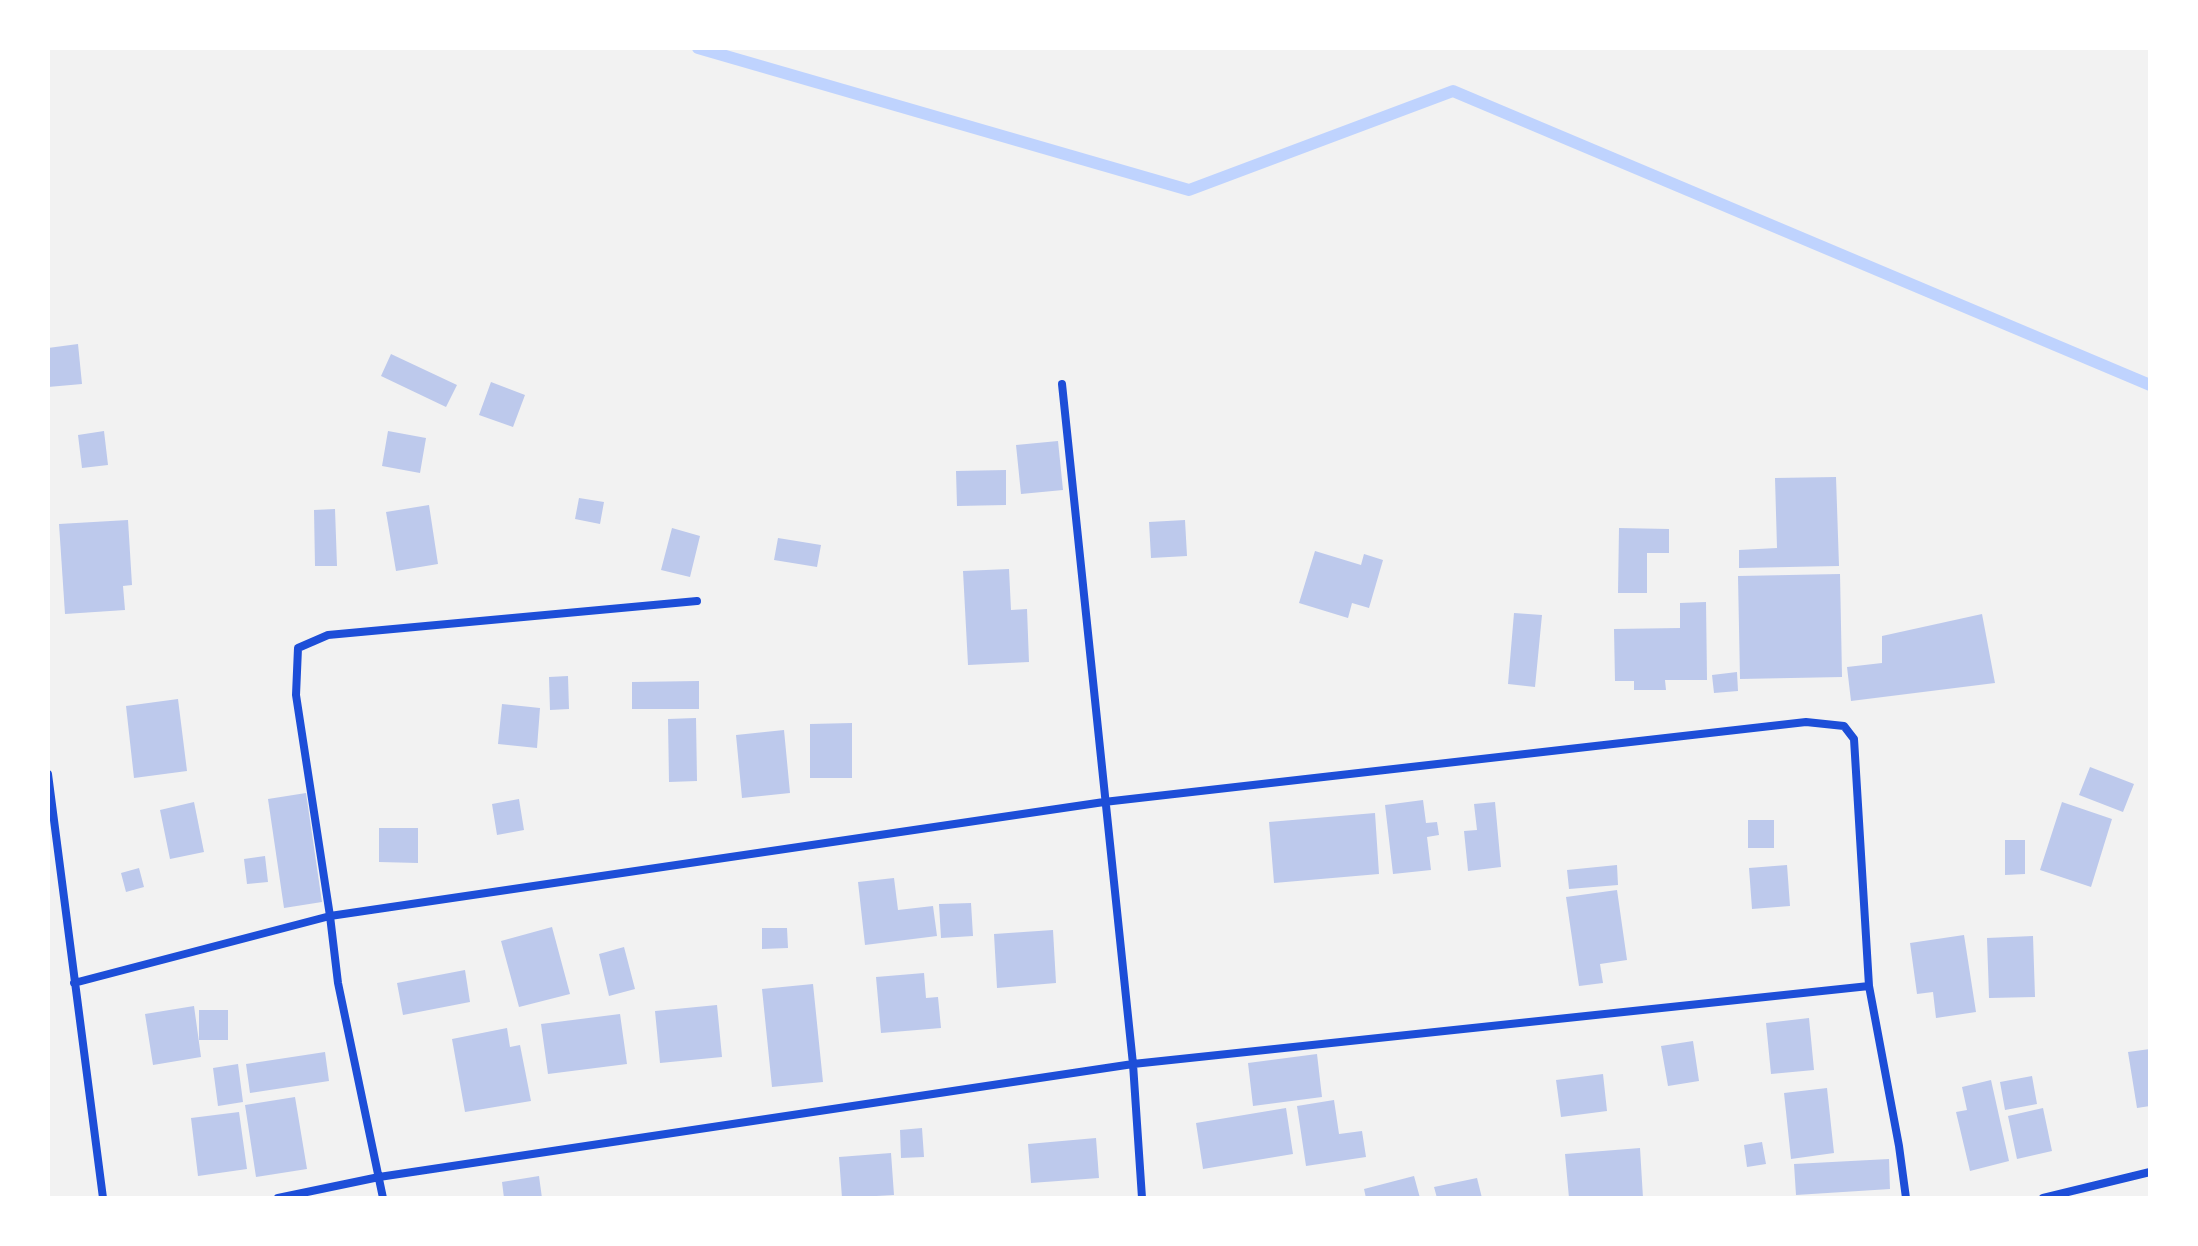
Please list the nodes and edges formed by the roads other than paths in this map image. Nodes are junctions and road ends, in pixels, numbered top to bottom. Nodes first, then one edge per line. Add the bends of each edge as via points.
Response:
1 (1062, 384) dead end
2 (697, 601) dead end
3 (48, 774) edge
4 (1104, 802) junction
5 (330, 916) junction
6 (74, 983) junction
7 (1869, 986) junction
8 (1133, 1064) junction
9 (2150, 1172) edge
10 (379, 1177) junction
11 (103, 1198) edge
12 (278, 1198) edge
13 (383, 1198) edge
14 (1142, 1198) edge
15 (1906, 1198) edge
16 (2043, 1198) edge

1 - 4 street
2 - 5 street via 328,635 298,648 296,695
3 - 6 street
4 - 5 street
4 - 7 street via 1806,722 1844,726 1854,739
4 - 8 street
5 - 6 street
5 - 10 street via 338,983
6 - 11 street
7 - 8 street
7 - 15 street
8 - 10 street
8 - 14 street
9 - 16 street
10 - 12 street
10 - 13 street

